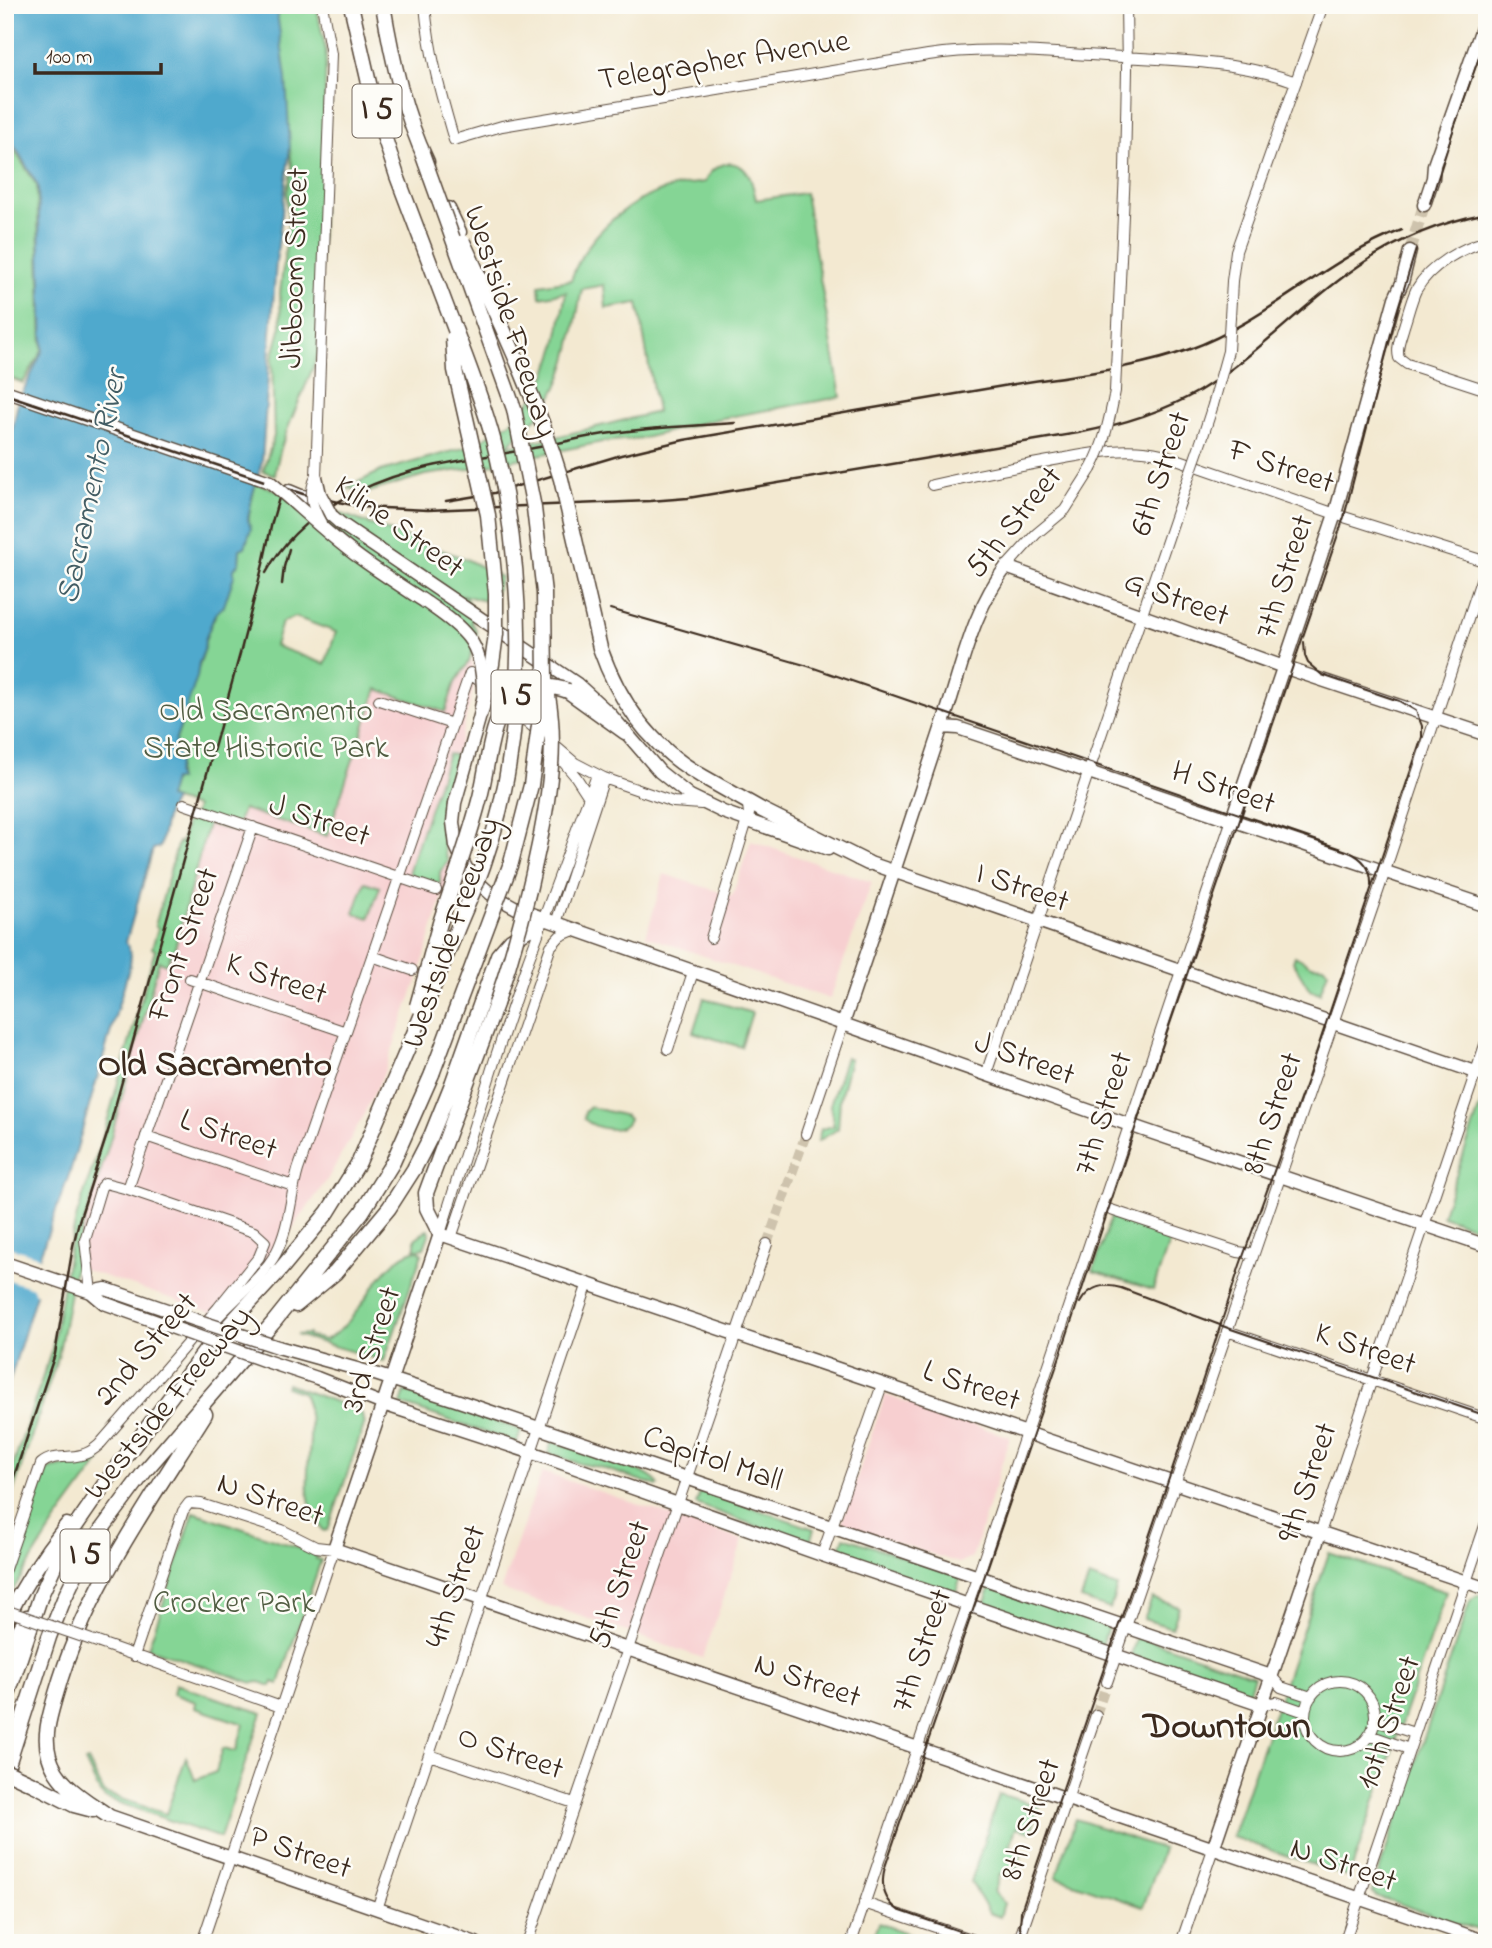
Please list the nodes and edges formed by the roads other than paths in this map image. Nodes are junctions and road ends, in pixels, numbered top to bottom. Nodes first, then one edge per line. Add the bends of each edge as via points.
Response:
1 (322, 5) edge
2 (351, 5) edge
3 (383, 5) edge
4 (425, 5) edge
5 (1126, 5) edge
6 (1323, 5) edge
7 (1487, 15) edge
8 (1127, 57) junction
9 (1296, 82) junction
10 (422, 153) junction
11 (1419, 207) tunnel mouth
12 (1487, 241) edge
13 (1406, 253) tunnel mouth
14 (451, 319) junction
15 (1487, 390) edge
16 (5, 391) edge
17 (316, 477) junction
18 (270, 482) junction
19 (932, 485) dead end
20 (311, 497) junction
21 (1335, 514) junction
22 (331, 515) junction
23 (325, 529) junction
24 (1487, 562) edge
25 (1006, 567) junction
26 (1141, 615) junction
27 (1284, 667) junction
28 (470, 673) joint
29 (545, 681) junction
30 (573, 688) junction
31 (379, 699) dead end
32 (481, 712) junction
33 (1434, 717) junction
34 (452, 724) junction
35 (942, 727) junction
36 (625, 732) joint
37 (1487, 735) edge
38 (547, 740) junction
39 (1088, 771) junction
40 (601, 777) junction
41 (589, 797) junction
42 (746, 802) junction
43 (184, 804) dead end
44 (705, 805) junction
45 (1232, 819) junction
46 (747, 820) junction
47 (253, 827) junction
48 (868, 863) junction
49 (1385, 871) junction
50 (893, 872) junction
51 (400, 877) junction
52 (436, 890) dead end
53 (1487, 906) edge
54 (550, 921) junction
55 (1037, 922) junction
56 (574, 930) junction
57 (711, 937) dead end
58 (372, 956) junction
59 (412, 970) dead end
60 (693, 972) junction
61 (1181, 972) junction
62 (195, 980) junction
63 (1333, 1023) junction
64 (843, 1024) junction
65 (346, 1032) junction
66 (1487, 1040) edge
67 (667, 1049) dead end
68 (401, 1064) junction
69 (986, 1074) junction
70 (1481, 1074) edge
71 (1129, 1125) junction
72 (806, 1134) tunnel mouth
73 (146, 1136) junction
74 (1280, 1177) junction
75 (293, 1186) junction
76 (128, 1189) junction
77 (1102, 1207) junction
78 (1423, 1225) junction
79 (445, 1236) junction
80 (767, 1244) tunnel mouth
81 (1487, 1246) edge
82 (1253, 1254) junction
83 (5, 1263) edge
84 (589, 1283) junction
85 (91, 1292) junction
86 (273, 1323) junction
87 (212, 1325) junction
88 (1227, 1331) junction
89 (736, 1335) junction
90 (201, 1338) junction
91 (229, 1374) junction
92 (391, 1379) junction
93 (1371, 1379) junction
94 (882, 1385) junction
95 (383, 1404) junction
96 (1487, 1419) edge
97 (538, 1429) junction
98 (1026, 1433) junction
99 (530, 1453) junction
100 (685, 1479) junction
101 (1175, 1484) junction
102 (103, 1485) junction
103 (677, 1503) junction
104 (1487, 1520) edge
105 (831, 1528) junction
106 (1320, 1533) junction
107 (334, 1549) junction
108 (822, 1555) junction
109 (5, 1569) edge
110 (977, 1577) junction
111 (1466, 1582) junction
112 (1487, 1589) edge
113 (41, 1595) junction
114 (480, 1600) junction
115 (967, 1605) junction
116 (5, 1610) edge
117 (5, 1622) edge
118 (1126, 1627) junction
119 (627, 1648) junction
120 (134, 1656) junction
121 (1116, 1656) junction
122 (5, 1664) edge
123 (1271, 1676) junction
124 (1107, 1682) tunnel mouth
125 (1311, 1697) junction
126 (5, 1703) edge
127 (1261, 1705) junction
128 (281, 1707) junction
129 (1305, 1712) junction
130 (1096, 1715) tunnel mouth
131 (1374, 1720) junction
132 (1414, 1733) junction
133 (1369, 1735) junction
134 (917, 1748) junction
135 (1409, 1749) junction
136 (429, 1755) junction
137 (5, 1773) edge
138 (1067, 1799) junction
139 (574, 1803) junction
140 (107, 1815) junction
141 (1213, 1849) junction
142 (230, 1858) junction
143 (1359, 1898) junction
144 (864, 1903) junction
145 (377, 1909) junction
146 (1487, 1942) edge
147 (202, 1943) edge
148 (476, 1943) edge
149 (527, 1943) edge
150 (851, 1943) edge
151 (983, 1943) edge
152 (1018, 1943) edge
153 (1181, 1943) edge
154 (1344, 1943) edge

1 - 17 street, Jibboom Street via 331,54
2 - 14 highway, Westside Freeway / I 5 via 374,104
3 - 10 highway, Westside Freeway / I 5
4 - 8 street, Telegrapher Avenue via 438,88 454,141 518,123 952,51
5 - 8 street, 5th Street
6 - 9 street, 6th Street
7 - 11 main road via 1433,178
8 - 9 street, Telegrapher Avenue via 1237,66
8 - 25 street, 5th Street, bridge via 1117,370 1111,411 1099,456 1065,510
9 - 26 street, 6th Street, bridge via 1236,251 1228,351 1213,405
10 - 29 highway, Westside Freeway / I 5, bridge via 514,409 534,509 544,593
10 - 42 highway, bridge via 539,412 561,480 608,671 623,701 649,735 675,759
12 - 15 street via 1444,261 1421,283 1398,345 1402,361
13 - 21 main road, 7th Street via 1402,283
14 - 32 highway, bridge via 456,370 488,515 495,583 496,634
14 - 68 highway, Westside Freeway / I 5, bridge via 493,441 508,513 517,612 516,687 506,776 484,864
16 - 18 main road, Kiline Street
17 - 20 street, Jibboom Street, bridge
17 - 22 main road, bridge
18 - 20 main road, Kiline Street, bridge
18 - 23 main road, J Street, bridge
19 - 21 street, F Street via 1070,457 1139,450
20 - 22 main road, Kiline Street, bridge
20 - 23 street, bridge
21 - 24 street, F Street
21 - 27 main road, 7th Street
22 - 30 main road, Kiline Street, bridge
23 - 32 main road, J Street, bridge via 470,638 482,677
24 - 33 street, 8th Street
25 - 26 main road, G Street
25 - 35 main road, 5th Street via 970,634
26 - 27 main road, G Street
26 - 39 street, 6th Street
27 - 33 main road, G Street
27 - 45 main road, 7th Street
28 - 34 street, 2nd Street
28 - 38 street, I Street
29 - 79 highway, bridge via 552,721 552,764 541,833 512,956 426,1193 427,1208
29 - 86 highway, Westside Freeway / I 5, bridge via 531,785 518,839 432,1074 378,1188
30 - 36 highway
30 - 68 highway, bridge via 529,688 513,696 499,714 479,801
31 - 34 street
32 - 54 main road, J Street via 455,803 456,846 466,868 491,894
33 - 37 main road, G Street
33 - 49 street, 8th Street
34 - 51 street, 2nd Street
35 - 39 main road, H Street via 958,728
35 - 50 main road, 5th Street
36 - 44 main road via 670,781
38 - 40 street, I Street
38 - 41 street, I Street
39 - 45 main road, H Street
39 - 55 street, 6th Street
40 - 41 street, 3rd Street
40 - 44 street, I Street via 673,802
40 - 54 street, 3rd Street
41 - 54 street, 3rd Street
42 - 46 street
42 - 48 highway
43 - 47 street, J Street
44 - 46 main road, I Street
45 - 49 main road, H Street
45 - 61 street, 7th Street
46 - 48 main road, I Street
46 - 57 street
47 - 51 street, J Street
47 - 62 street, Front Street
48 - 50 main road, I Street
49 - 53 main road, H Street
49 - 63 street, 8th Street
50 - 55 main road, I Street
50 - 64 main road, 5th Street
51 - 52 street, J Street
51 - 58 street, 2nd Street
54 - 56 main road, J Street
54 - 79 street, 3rd Street via 528,961 495,1059
54 - 86 highway via 511,940 498,955 431,1136 389,1208 335,1273
55 - 61 main road, I Street
55 - 69 street, 6th Street
56 - 60 main road, J Street
56 - 79 street, 3rd Street via 551,946
58 - 59 street
58 - 65 street, 2nd Street
60 - 64 main road, J Street
60 - 67 street
61 - 63 main road, I Street
61 - 71 street, 7th Street
62 - 65 street, K Street
62 - 73 street, Front Street
63 - 70 main road, I Street
63 - 74 street, 8th Street
64 - 69 main road, J Street
64 - 72 street, 5th Street
65 - 75 street, 2nd Street
66 - 70 street, 9th Street
68 - 102 highway, Westside Freeway / I 5 via 359,1162 328,1212 206,1350
69 - 71 main road, J Street
70 - 78 street, 9th Street
71 - 74 main road, J Street
71 - 77 street, 7th Street
73 - 75 street, L Street
73 - 76 street, Front Street
74 - 78 main road, J Street
74 - 82 street, 8th Street
75 - 87 street, 2nd Street via 289,1218 277,1252
76 - 85 street via 108,1183 102,1187 85,1240
76 - 109 street, 2nd Street via 254,1232 265,1242 259,1257 218,1308 99,1445 87,1454 46,1460 40,1466
77 - 82 street
77 - 98 street, 7th Street
78 - 81 main road, J Street
78 - 93 street, 9th Street
79 - 84 main road, L Street
79 - 92 main road, 3rd Street
80 - 89 street, 5th Street
82 - 88 street, 8th Street
83 - 85 main road, Capitol Mall
84 - 89 main road, L Street
84 - 97 street, 4th Street
85 - 87 main road, Capitol Mall, bridge via 106,1289
85 - 90 main road, Capitol Mall, bridge via 104,1303
86 - 91 highway, Westside Freeway / I 5
87 - 90 street, 2nd Street, bridge
87 - 92 main road, Capitol Mall, bridge
88 - 93 street, K Street
88 - 101 street, 8th Street
89 - 94 main road, L Street
89 - 100 street, 5th Street
90 - 95 main road, Capitol Mall, bridge
91 - 137 highway, Westside Freeway / I 5 via 124,1498 80,1565 49,1637
91 - 140 highway via 90,1603 71,1644 49,1717 47,1746 56,1772 71,1790
92 - 95 main road, 3rd Street
92 - 97 main road, Capitol Mall
93 - 96 street, K Street
93 - 106 street, 9th Street
94 - 98 main road, L Street
94 - 105 street
95 - 99 main road, Capitol Mall
95 - 107 main road, 3rd Street
97 - 99 street, 4th Street
97 - 100 main road, Capitol Mall
98 - 101 main road, L Street
98 - 110 street, 7th Street
99 - 103 main road, Capitol Mall
99 - 114 street, 4th Street
100 - 103 street, 5th Street
100 - 105 main road, Capitol Mall
101 - 106 main road, L Street
101 - 118 street, 8th Street
102 - 113 highway, Westside Freeway / I 5 via 66,1540
102 - 117 highway via 45,1552
103 - 108 main road, Capitol Mall
103 - 119 street, 5th Street
104 - 111 street, 10th Street
105 - 108 street
105 - 110 main road, Capitol Mall
106 - 111 main road, L Street
106 - 123 main road, 9th Street
107 - 114 main road, N Street
107 - 120 street, N Street via 316,1547 277,1529 189,1503
107 - 128 street, 3rd Street
108 - 115 main road, Capitol Mall
110 - 115 street, 7th Street
110 - 118 main road, Capitol Mall
111 - 112 main road, L Street
111 - 132 street, 10th Street
113 - 122 highway via 13,1641
113 - 126 highway, Westside Freeway / I 5
114 - 119 main road, N Street
114 - 136 street, 4th Street
115 - 121 main road, Capitol Mall
115 - 134 street, 7th Street
116 - 120 street, bridge
118 - 121 street, 8th Street
118 - 123 main road, Capitol Mall
119 - 134 main road, N Street
119 - 139 street, 5th Street
120 - 128 street
121 - 124 street, 8th Street
121 - 127 main road, Capitol Mall
123 - 125 street, Capitol Mall via 1281,1687
123 - 127 main road, 9th Street
125 - 129 street
125 - 131 street via 1327,1684 1350,1683 1369,1698
127 - 129 street, Capitol Mall via 1276,1702
127 - 141 main road, 9th Street
128 - 142 street, 3rd Street
129 - 133 street via 1310,1734 1327,1749 1352,1749
130 - 138 street, 8th Street
131 - 132 street
131 - 133 street
132 - 135 street, 10th Street
133 - 135 street
134 - 138 main road, N Street
134 - 144 street, 7th Street
135 - 143 street, 10th Street
136 - 139 street, O Street
136 - 145 street, 4th Street
137 - 140 highway, bridge
138 - 141 main road, N Street
138 - 152 street, 8th Street
139 - 149 street, 5th Street
140 - 142 main road, P Street
141 - 143 main road, N Street
141 - 153 street, 9th Street
142 - 145 main road, P Street
142 - 147 street, 3rd Street
143 - 146 main road, N Street
143 - 154 street, 10th Street
144 - 150 street, 7th Street
144 - 151 street
145 - 148 main road, P Street

